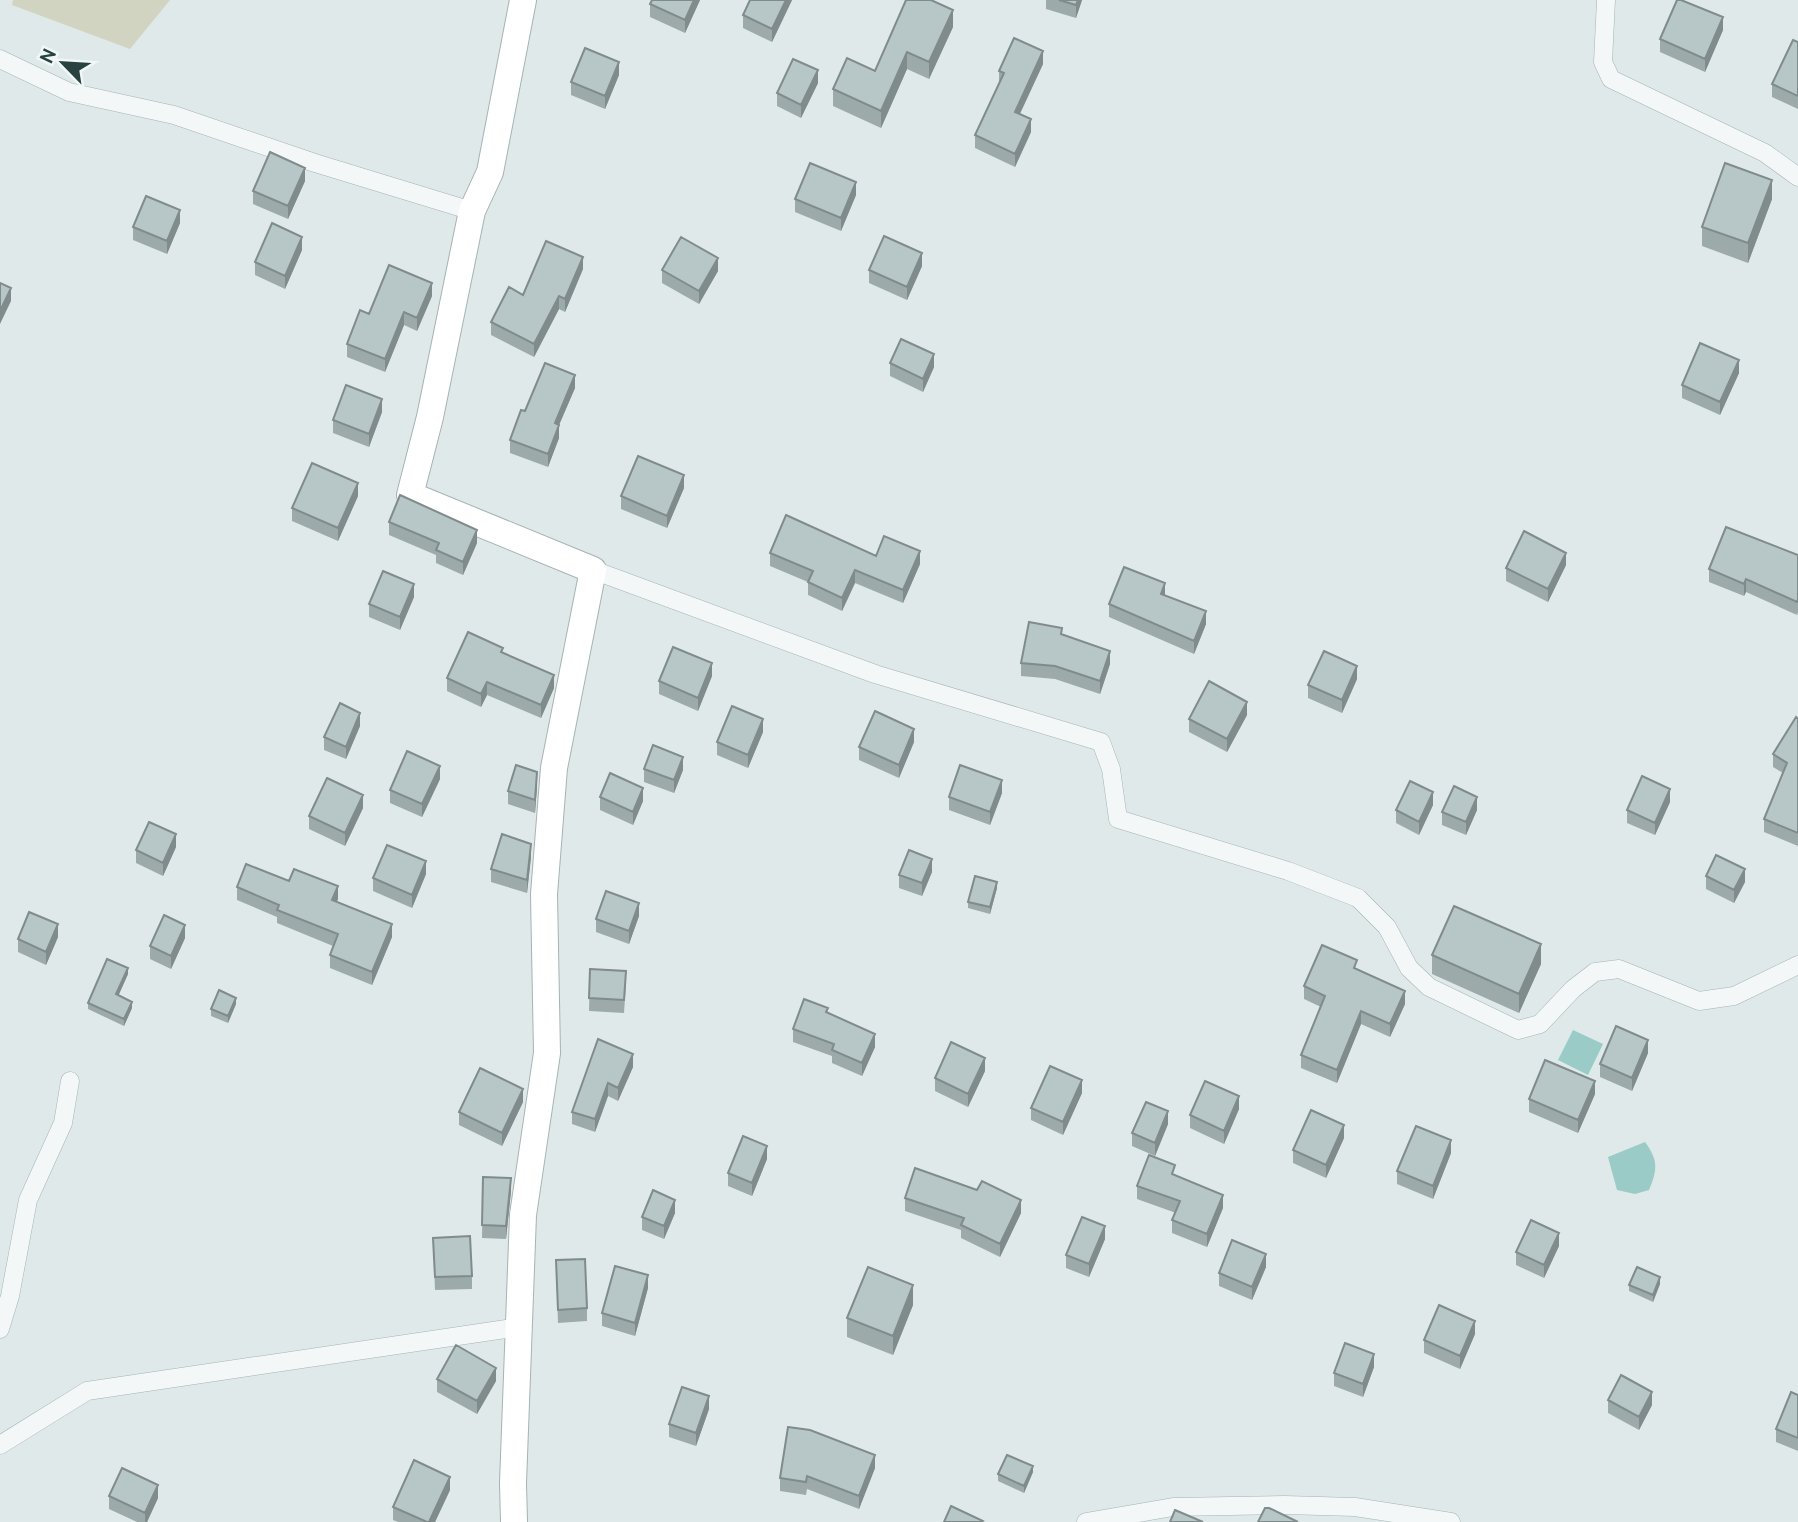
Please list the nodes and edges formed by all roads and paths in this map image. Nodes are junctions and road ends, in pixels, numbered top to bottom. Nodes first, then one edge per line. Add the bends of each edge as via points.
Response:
1 (523, 0) edge
2 (1606, 0) edge
3 (0, 59) edge
4 (1798, 177) edge
5 (472, 211) junction
6 (593, 570) junction
7 (1798, 965) edge
8 (70, 1081) dead end
9 (519, 1327) junction
10 (0, 1329) edge
11 (0, 1445) edge
12 (514, 1522) edge
13 (1086, 1522) edge
14 (1451, 1522) edge

1 - 5 street via 490,172
2 - 4 street via 1603,62 1611,79 1765,153
3 - 5 street via 69,92 174,115
5 - 6 street via 410,495
6 - 7 street via 875,674 1101,742 1111,769 1118,819 1288,871 1358,898 1387,927 1409,968 1429,987 1518,1030 1540,1024 1595,972 1619,969 1699,1001 1734,996
6 - 9 street via 554,768 544,894 547,1053 523,1215
8 - 10 street via 63,1123 29,1200
9 - 11 street via 87,1391
9 - 12 street
13 - 14 street via 1173,1507 1285,1505 1355,1507

